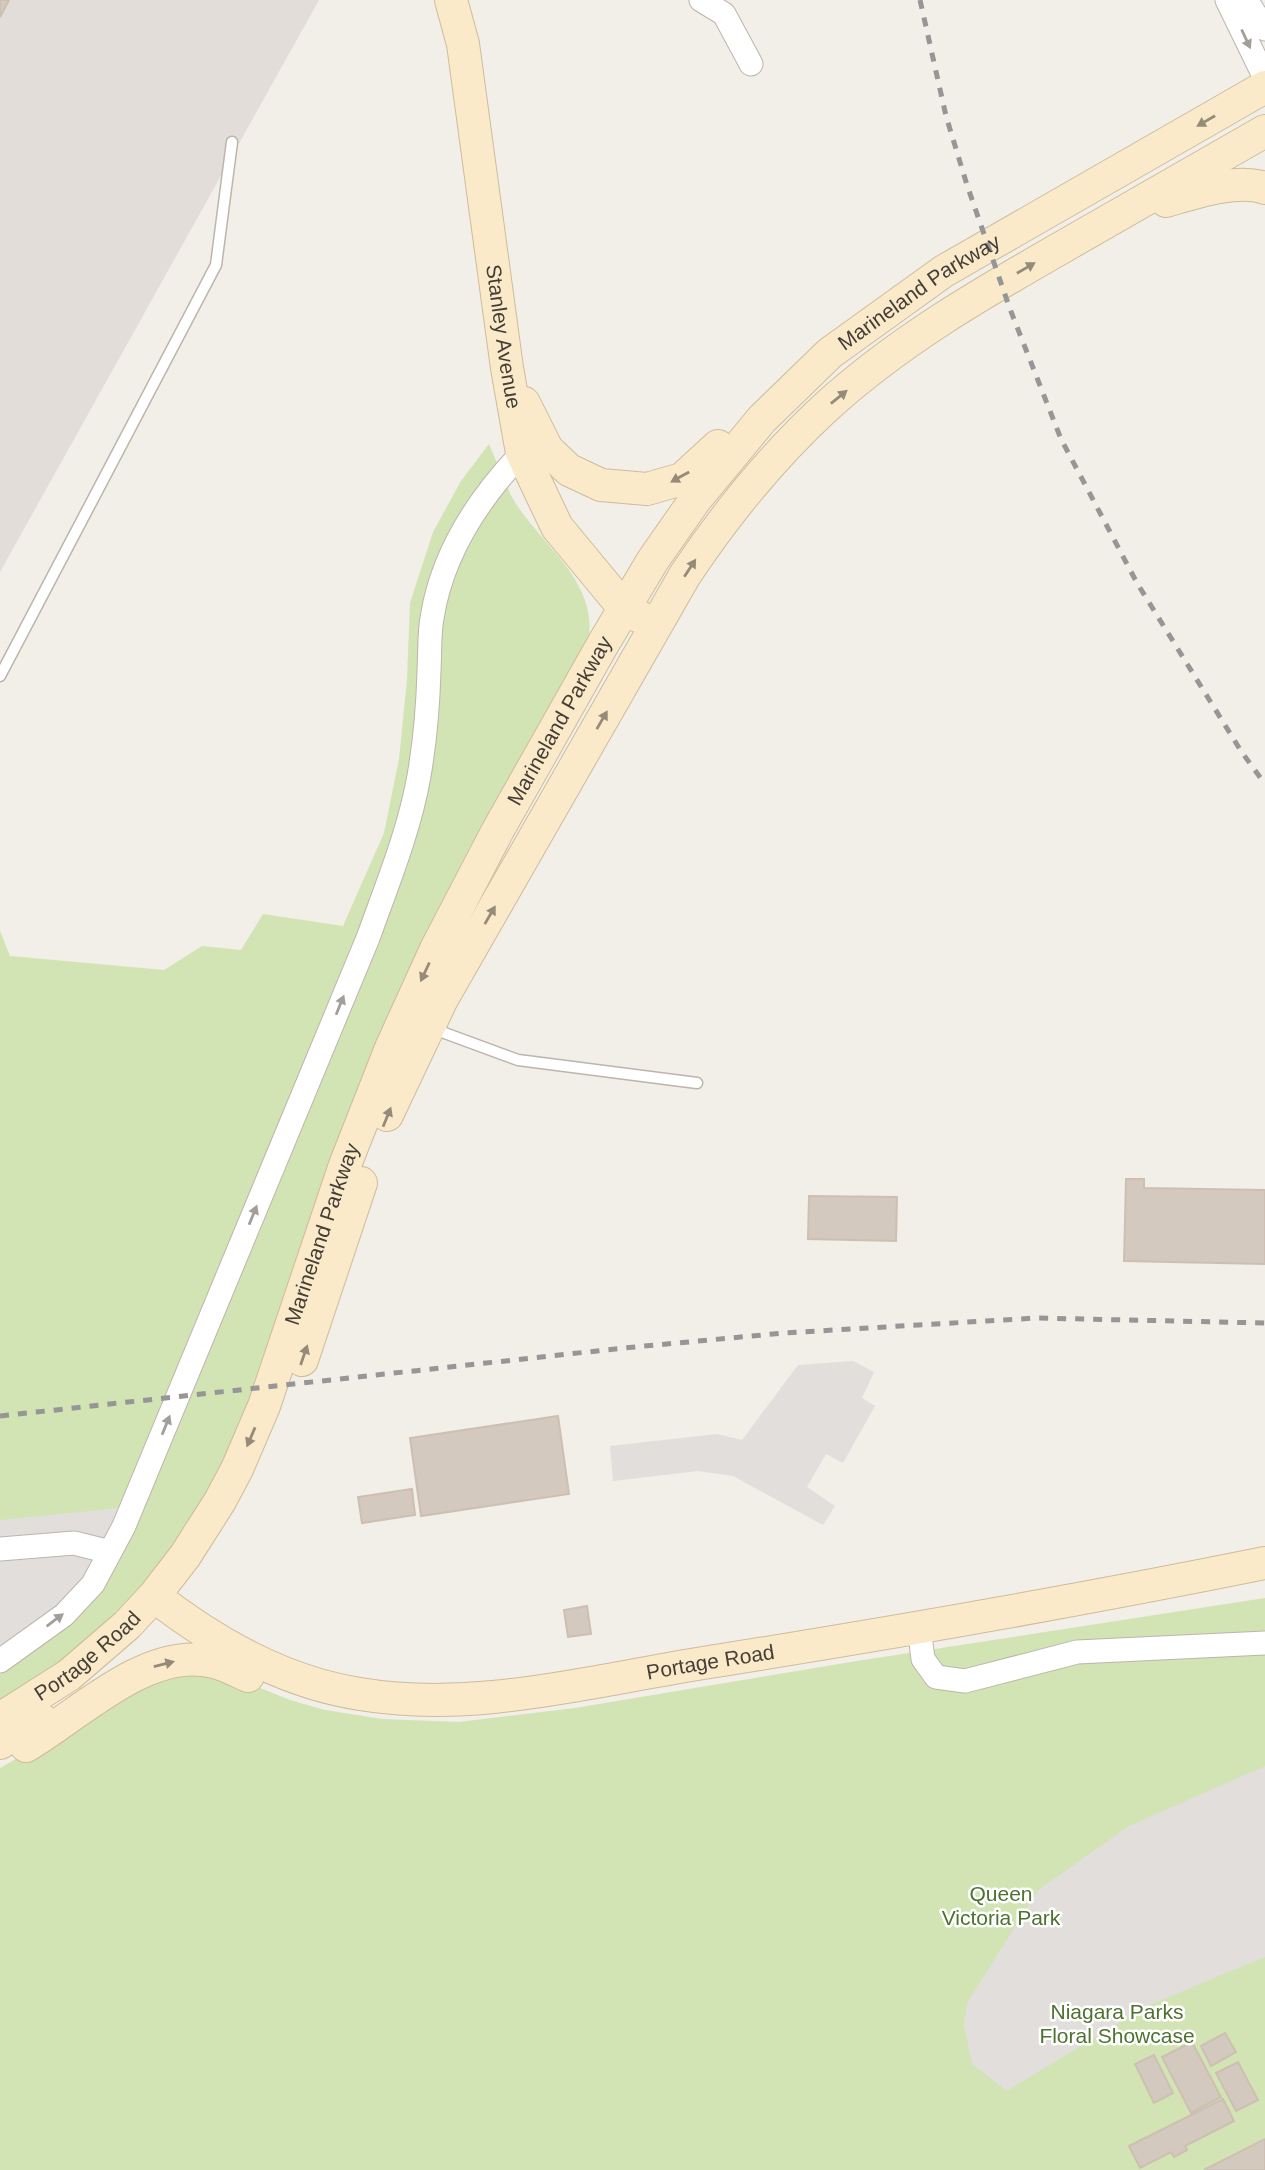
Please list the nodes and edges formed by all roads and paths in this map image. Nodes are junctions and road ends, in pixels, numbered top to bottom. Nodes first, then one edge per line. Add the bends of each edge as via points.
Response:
1 (451, 0) edge
2 (701, 0) edge
3 (1227, 0) edge
4 (1245, 0) edge
5 (1265, 29) edge
6 (751, 64) dead end
7 (1265, 78) edge
8 (1265, 87) edge
9 (1265, 131) edge
10 (232, 142) dead end
11 (1265, 188) edge
12 (1114, 217) junction
13 (944, 271) junction
14 (508, 368) junction
15 (522, 453) junction
16 (624, 608) junction
17 (656, 627) junction
18 (0, 676) edge
19 (427, 1027) junction
20 (697, 1083) dead end
21 (0, 1549) edge
22 (110, 1552) junction
23 (1265, 1563) edge
24 (162, 1602) junction
25 (919, 1627) junction
26 (1265, 1643) edge
27 (0, 1661) edge
28 (595, 1681) junction
29 (0, 1719) edge
30 (0, 1744) edge
31 (0, 1760) edge

1 - 14 main road, Stanley Avenue via 463,44
2 - 6 street via 724,14
3 -> 7 street
4 - 5 street
8 -> 13 main road, Marineland Parkway
9 - 12 main road, Marineland Parkway
10 - 18 lane via 216,265
11 - 12 main road via 1227,186 1194,192
17 -> 12 main road, Marineland Parkway via 701,551 749,488 826,407 936,322
13 -> 14 main road via 855,321 784,376 682,479 647,489 601,485 569,470 547,449
13 - 16 main road, Marineland Parkway via 830,353 762,419 695,500
14 - 15 main road, Stanley Avenue
15 - 16 main road, Stanley Avenue via 556,527
22 -> 15 street via 352,976 400,849 422,756 431,621 442,576 484,498
16 - 17 main road, Stanley Avenue
16 -> 24 main road, Marineland Parkway via 446,929 391,1048 345,1165 249,1441
19 -> 17 main road, Marineland Parkway
19 - 20 lane via 518,1060
24 -> 19 main road, Marineland Parkway via 208,1559 239,1512 270,1448 364,1175
21 - 22 street via 74,1543
27 -> 22 street via 64,1615 93,1584
23 - 25 main road, Portage Road
24 - 28 main road, Portage Road via 268,1667 320,1686 363,1695 434,1700
24 - 29 main road, Portage Road via 127,1625 76,1670
24 - 30 main road, Portage Road via 145,1637 82,1693
25 - 26 street via 923,1659 936,1676 965,1681 1077,1653
25 - 28 main road, Portage Road
31 -> 28 main road via 137,1672 187,1659 216,1662 271,1687 330,1706 398,1714 469,1713 520,1704

